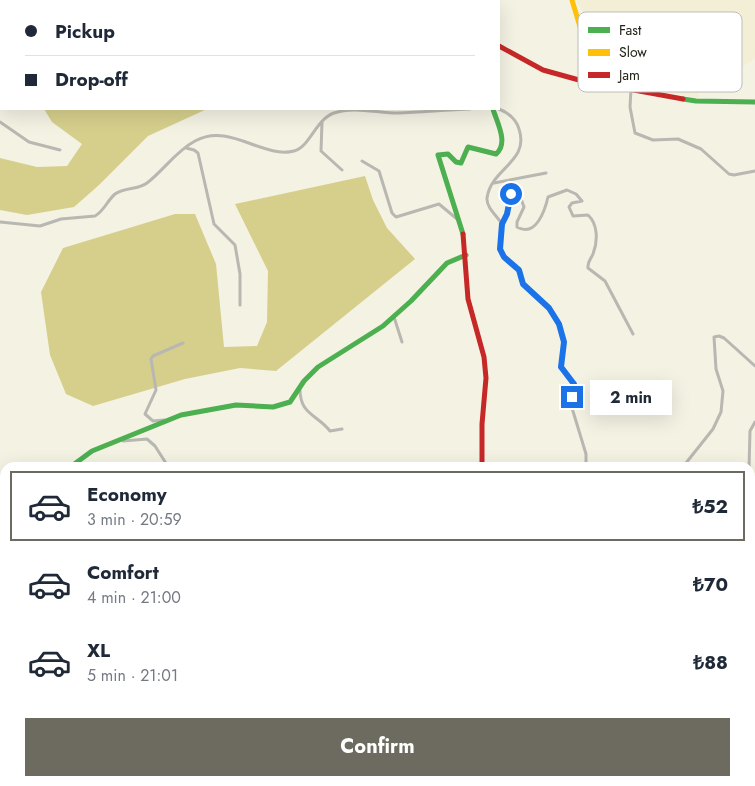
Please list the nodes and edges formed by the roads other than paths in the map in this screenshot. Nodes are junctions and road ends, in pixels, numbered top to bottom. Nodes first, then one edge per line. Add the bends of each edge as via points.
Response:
1 (572, 0) edge
2 (578, 20) edge
3 (500, 47) edge
4 (578, 79) edge
5 (631, 92) edge
6 (647, 92) edge
7 (755, 102) edge
8 (500, 109) edge
9 (350, 110) edge
10 (350, 110) edge
11 (452, 110) edge
12 (493, 110) edge
13 (322, 121) junction
14 (0, 122) edge
15 (185, 148) junction
16 (60, 150) dead end
17 (362, 161) dead end
18 (342, 170) dead end
19 (755, 171) edge
20 (546, 173) dead end
21 (494, 183) junction
22 (460, 221) junction
23 (0, 222) edge
24 (502, 224) junction
25 (466, 255) junction
26 (240, 305) dead end
27 (394, 317) junction
28 (633, 334) dead end
29 (402, 342) dead end
30 (183, 343) dead end
31 (755, 366) edge
32 (300, 386) junction
33 (167, 420) junction
34 (755, 422) edge
35 (342, 430) dead end
36 (123, 441) junction
37 (76, 462) edge
38 (165, 462) edge
39 (482, 462) edge
40 (585, 462) edge
41 (687, 462) edge
42 (749, 462) edge
43 (598, 786) edge
44 (617, 786) edge

1 - 2 main road
3 - 4 main road via 543,70
5 - 19 street via 635,133 652,140 678,139 701,149 734,176
6 - 7 main road via 696,101
8 - 21 street via 518,124 522,146
9 - 11 street via 397,113
10 - 13 street via 333,113
12 - 22 main road via 503,141 501,150 496,154 468,147 461,163 448,154 438,155
13 - 15 street via 294,151 268,150 236,138 210,136
13 - 18 street via 320,151
14 - 16 street via 29,142
15 - 23 street via 140,188 115,194 95,216 61,219 40,226
15 - 26 street via 198,154 217,229 235,245 240,274
17 - 22 street via 379,171 396,217 438,204
20 - 21 street
21 - 24 street via 487,197 488,206
22 - 25 main road
24 - 28 street via 509,198 515,190 524,207 517,222 517,227 522,230 527,230 539,220 552,194 566,190 576,194 582,201 572,203 570,212 573,216 588,215 596,228 595,249 587,263 588,268 605,281
24 - 40 street via 500,249 504,257 519,270 523,284 549,308 563,334 561,367 574,384 572,408
25 - 27 main road via 447,263
25 - 39 main road via 468,299 484,357
27 - 29 street
27 - 32 main road via 367,337 332,356
30 - 33 street via 151,359 156,390 145,414 153,421
31 - 41 street via 724,338 714,337 716,369 723,391 721,412 713,429
32 - 33 main road via 290,402 278,406 236,405
32 - 35 street via 301,401 318,421 330,431
33 - 36 main road
34 - 42 street via 750,431
36 - 37 main road via 87,452
36 - 38 street via 148,439
43 - 44 street

